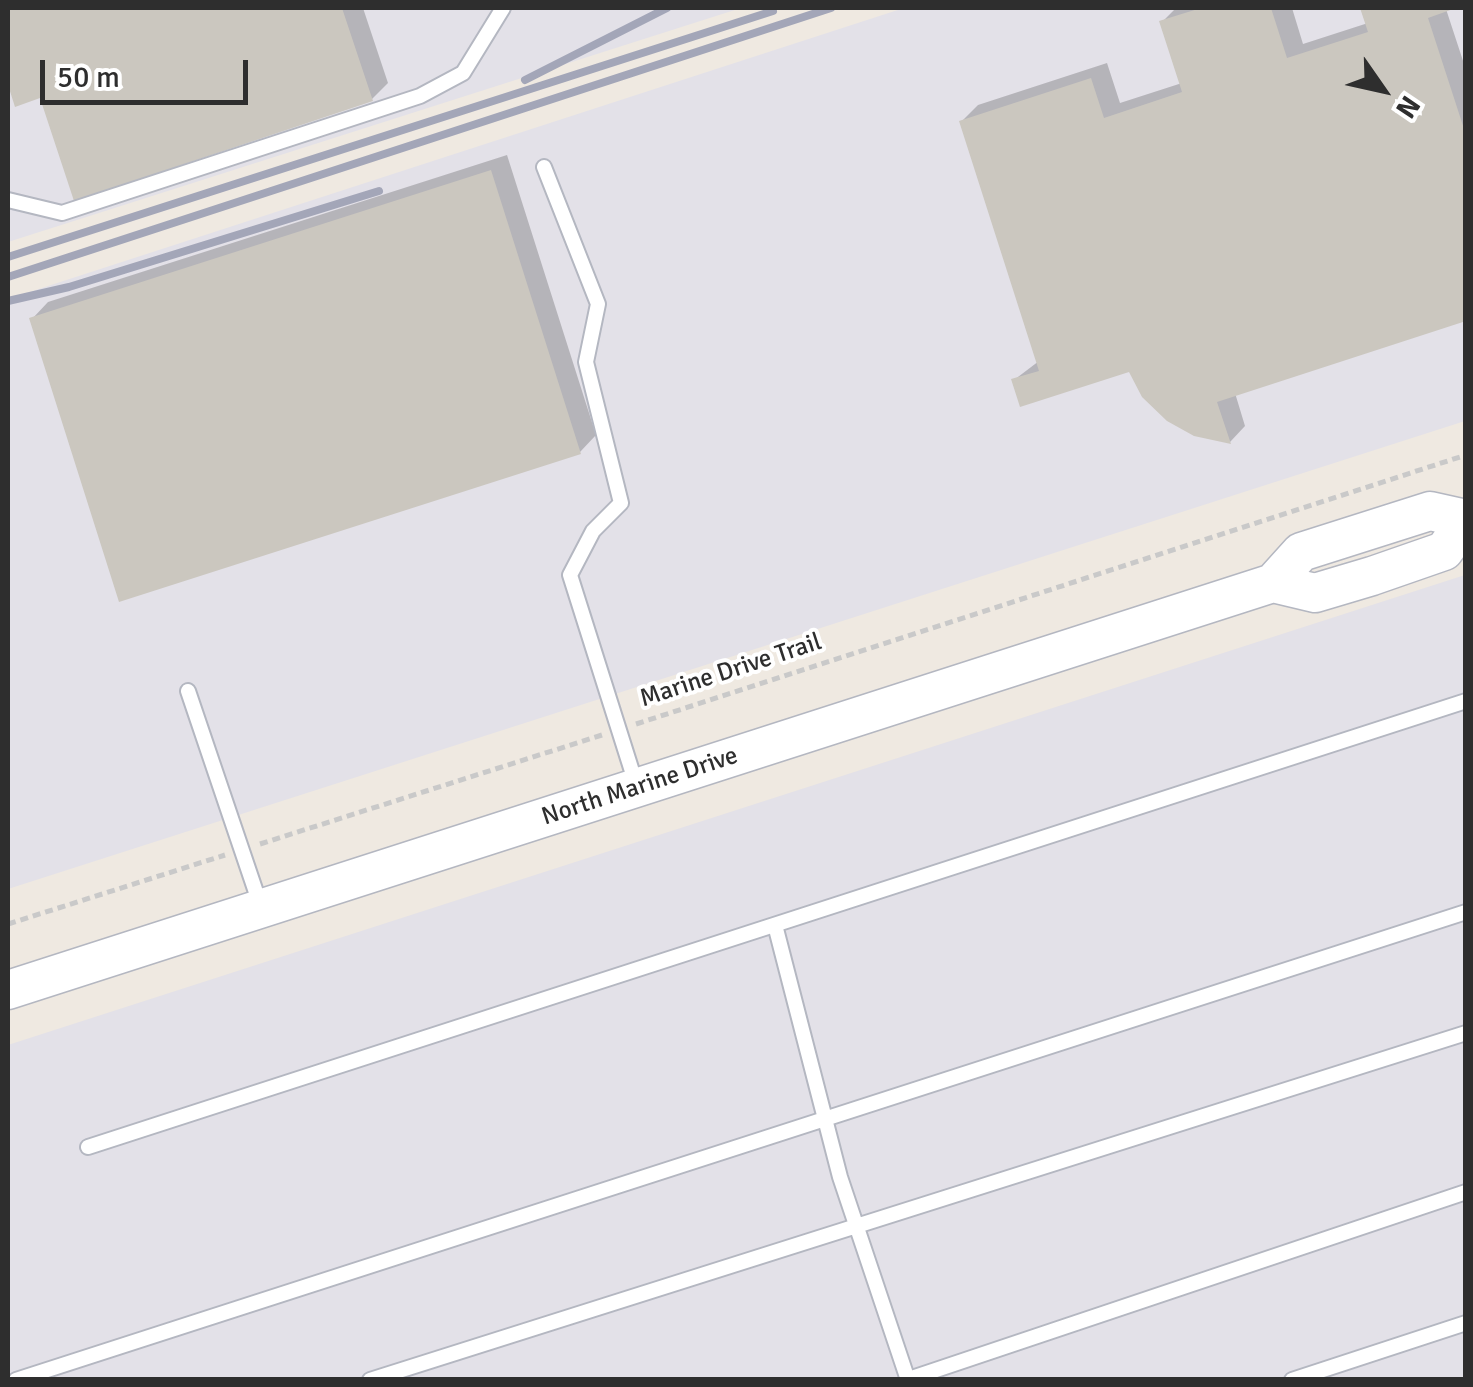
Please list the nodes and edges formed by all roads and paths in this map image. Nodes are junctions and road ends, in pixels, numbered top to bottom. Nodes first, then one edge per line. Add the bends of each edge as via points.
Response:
1 (502, 8) edge
2 (544, 167) dead end
3 (8, 200) edge
4 (1466, 455) edge
5 (1466, 520) edge
6 (188, 691) dead end
7 (1466, 701) edge
8 (620, 729) junction
9 (638, 787) junction
10 (241, 850) junction
11 (261, 908) junction
12 (1466, 912) edge
13 (8, 924) edge
14 (775, 925) junction
15 (8, 990) edge
16 (1466, 1033) edge
17 (826, 1118) junction
18 (88, 1148) dead end
19 (1466, 1192) edge
20 (860, 1224) junction
21 (1466, 1323) edge
22 (908, 1379) edge
23 (16, 1380) edge
24 (370, 1380) edge
25 (1292, 1380) edge

1 - 3 lane via 463,73 420,96 62,213
2 - 8 lane via 598,304 586,362 621,503 593,531 570,575
4 - 8 path, Marine Drive Trail
5 - 9 main road, North Marine Drive via 1444,551 1372,576 1315,593 1273,583
6 - 10 lane
7 - 14 lane
8 - 9 lane
8 - 10 path, Marine Drive Trail
9 - 11 main road, North Marine Drive
10 - 11 lane
10 - 13 path, Marine Drive Trail
11 - 15 main road, North Marine Drive
12 - 17 lane
14 - 17 lane
14 - 18 lane
16 - 20 lane
17 - 20 lane
17 - 23 lane
19 - 22 lane
20 - 22 lane
20 - 24 lane
21 - 25 lane

